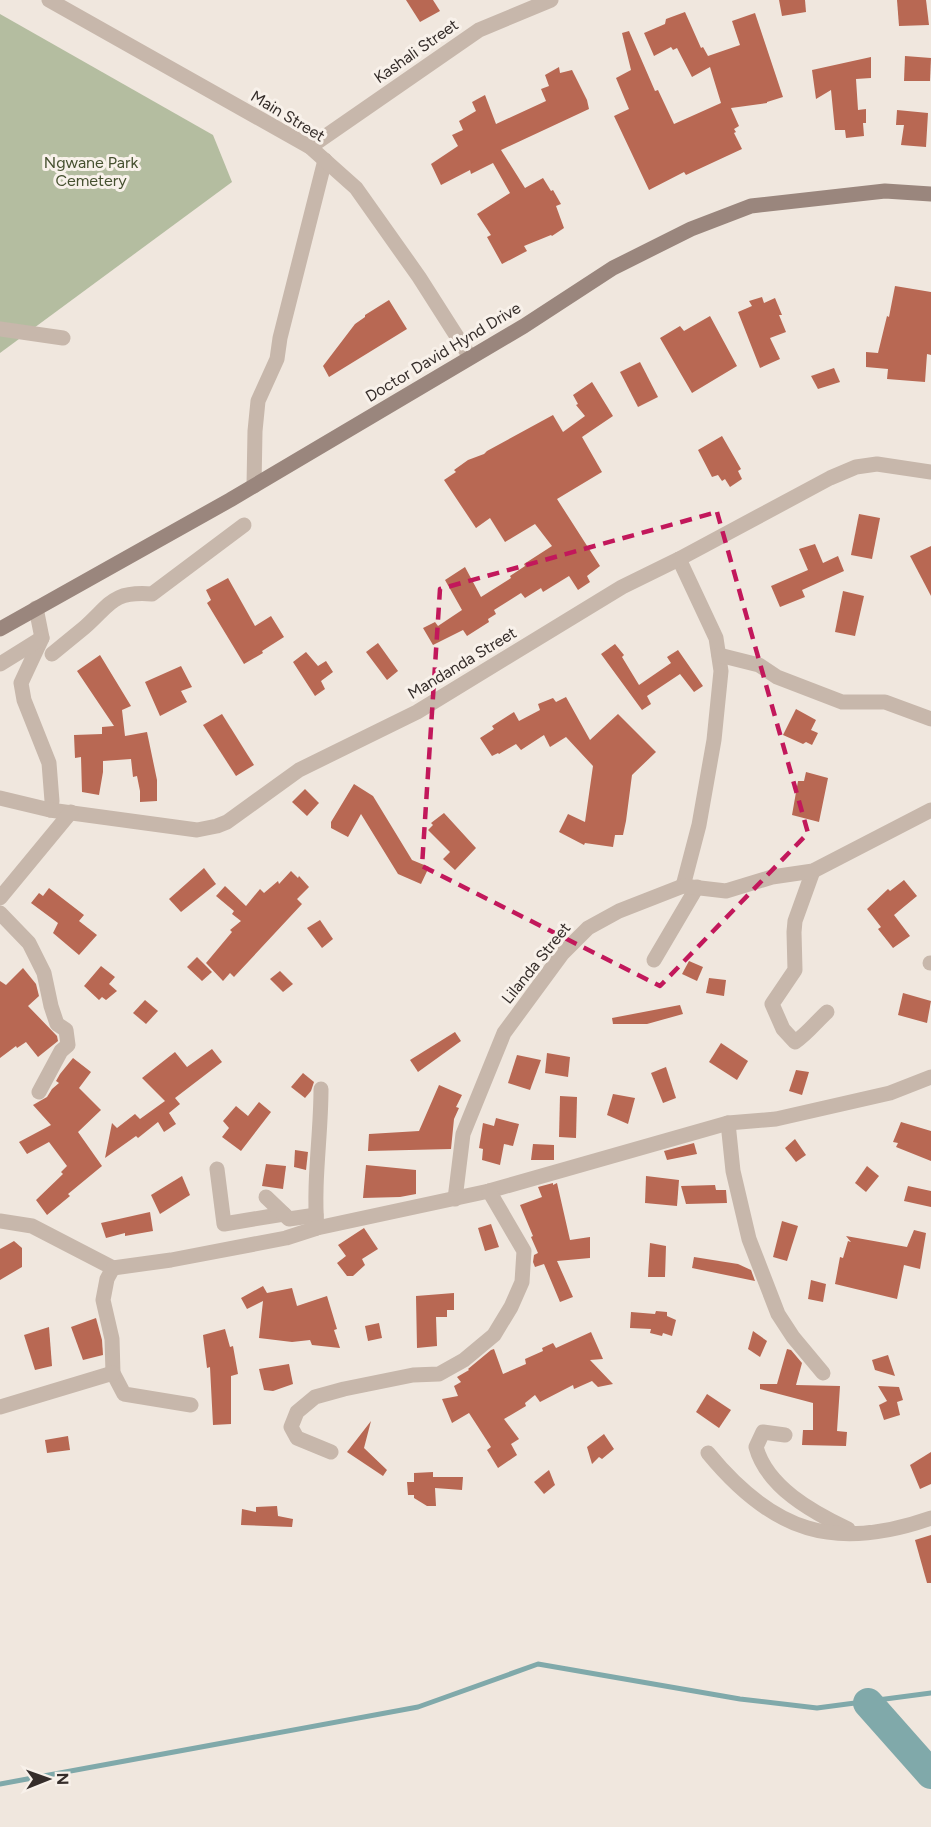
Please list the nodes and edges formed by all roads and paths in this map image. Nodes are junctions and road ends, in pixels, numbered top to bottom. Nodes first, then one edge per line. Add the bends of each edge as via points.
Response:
1 (49, 0) edge
2 (551, 0) edge
3 (310, 147) junction
4 (325, 160) junction
5 (931, 194) edge
6 (0, 329) edge
7 (63, 338) dead end
8 (470, 357) junction
9 (931, 472) edge
10 (254, 486) junction
11 (244, 525) dead end
12 (679, 559) junction
13 (36, 608) junction
14 (0, 628) edge
15 (42, 638) junction
16 (52, 654) dead end
17 (719, 655) junction
18 (0, 664) edge
19 (931, 720) edge
20 (0, 798) edge
21 (50, 810) junction
22 (931, 810) edge
23 (71, 812) junction
24 (813, 870) junction
25 (690, 886) junction
26 (0, 898) edge
27 (0, 913) edge
28 (654, 960) dead end
29 (827, 1012) dead end
30 (931, 1077) edge
31 (321, 1089) dead end
32 (39, 1092) dead end
33 (729, 1123) junction
34 (217, 1169) dead end
35 (489, 1191) junction
36 (266, 1197) dead end
37 (454, 1198) junction
38 (284, 1214) junction
39 (0, 1221) edge
40 (316, 1222) junction
41 (113, 1268) junction
42 (113, 1373) junction
43 (823, 1373) dead end
44 (191, 1405) dead end
45 (0, 1407) edge
46 (785, 1435) dead end
47 (331, 1452) dead end
48 (708, 1453) dead end
49 (931, 1518) edge
50 (862, 1535) junction

1 - 3 street, Main Street
2 - 3 street, Kashali Street via 479,30
3 - 4 street, Main Street
4 - 8 street, Main Street via 356,188
4 - 10 street via 277,359 258,401
5 - 8 main road, Doctor David Hynd Drive via 885,191 751,206 691,229 613,268
6 - 7 street
8 - 10 main road, Doctor David Hynd Drive
9 - 12 street, Mandanda Street via 877,464 856,467
10 - 13 main road, Doctor David Hynd Drive
11 - 16 street via 152,594 135,592 112,600
12 - 17 street via 716,638
12 - 23 street, Mandanda Street via 622,587 417,712 299,770 227,822 197,830
13 - 14 main road, Doctor David Hynd Drive
13 - 15 street
15 - 18 street
15 - 21 street via 21,683 49,763
17 - 19 street via 759,665 777,677 842,702 885,702
17 - 25 street via 714,740
20 - 21 street, Mandanda Street
21 - 23 street, Mandanda Street
22 - 24 street, Lilanda Street
23 - 26 street
24 - 25 street, Lilanda Street via 726,891
24 - 29 street via 795,921 795,970 772,1004 783,1029 795,1042
25 - 28 street
25 - 37 street, Lilanda Street via 619,911 588,928 562,954 504,1033 463,1134
27 - 32 street via 29,943 44,973 57,1024 66,1030 68,1046 61,1051
30 - 33 street via 890,1093 776,1119
31 - 40 street
33 - 35 street
33 - 43 street via 733,1171 749,1239 778,1314
34 - 38 street via 224,1224
35 - 37 street
35 - 47 street via 524,1251 522,1282 506,1316 494,1335 464,1360 439,1374 413,1375 315,1397 297,1412 291,1427 297,1438
36 - 38 street
37 - 40 street
38 - 40 street via 290,1219
39 - 41 street via 32,1226
40 - 41 street via 286,1238
41 - 42 street via 103,1300 112,1339
42 - 44 street via 124,1395
42 - 45 street
46 - 50 street via 763,1432 756,1447 760,1462 779,1484 821,1517
48 - 50 street via 728,1478 781,1519 810,1528
49 - 50 street

